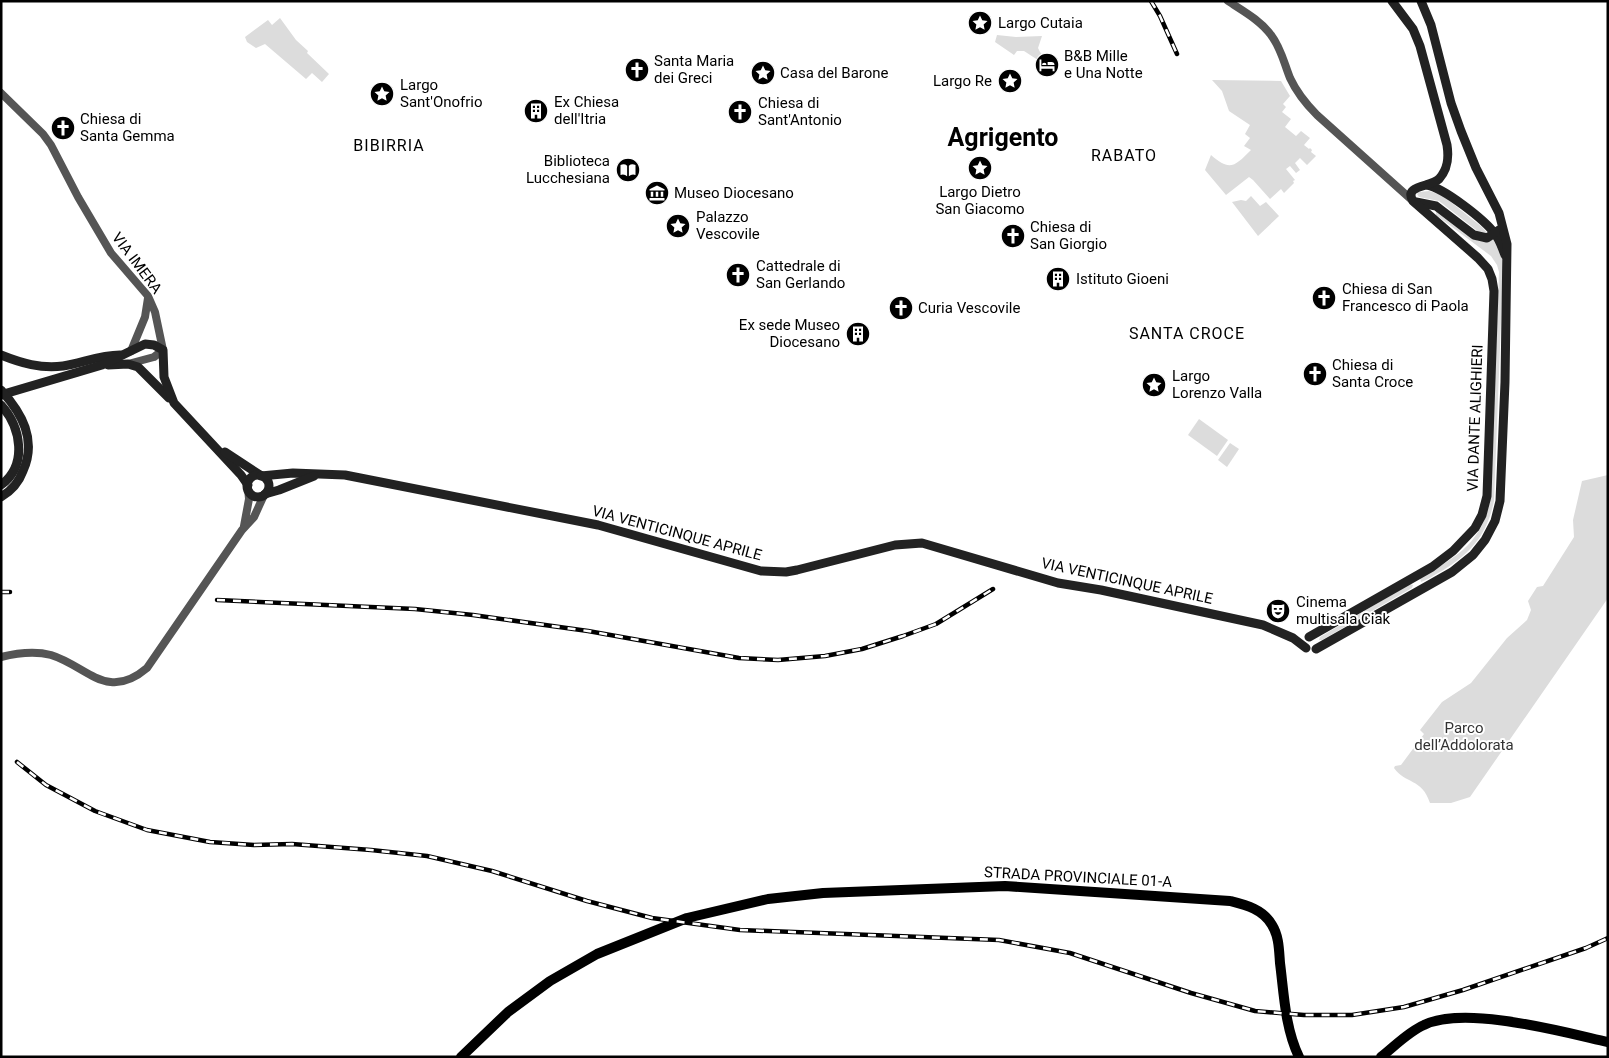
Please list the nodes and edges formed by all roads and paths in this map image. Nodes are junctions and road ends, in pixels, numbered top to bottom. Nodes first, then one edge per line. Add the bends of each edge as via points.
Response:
1 (1228, 1) edge
2 (1392, 1) edge
3 (1421, 1) edge
4 (1, 93) edge
5 (1428, 185) junction
6 (1417, 187) junction
7 (1399, 188) junction
8 (1413, 200) junction
9 (1502, 224) junction
10 (1495, 234) junction
11 (1508, 260) junction
12 (148, 296) junction
13 (163, 350) junction
14 (1, 355) edge
15 (127, 357) junction
16 (100, 361) junction
17 (1, 390) edge
18 (1, 395) edge
19 (174, 404) junction
20 (1, 405) edge
21 (205, 436) junction
22 (324, 475) junction
23 (261, 476) junction
24 (1, 484) edge
25 (248, 486) junction
26 (264, 495) junction
27 (1, 497) edge
28 (242, 530) junction
29 (1282, 633) junction
30 (1308, 638) junction
31 (1306, 648) junction
32 (1316, 649) junction
33 (1, 657) edge
34 (1608, 1042) edge
35 (461, 1057) edge
36 (1299, 1057) edge
37 (1381, 1057) edge

1 - 7 street via 1254,18 1271,35 1296,90 1317,116
2 - 5 main road via 1413,30 1420,46 1448,145 1449,158 1445,170 1437,181
3 - 9 main road via 1431,25 1451,103
4 - 12 street, VIA IMERA via 43,134 111,253
5 - 6 main road
5 - 10 main road via 1444,191
6 - 7 street
6 - 8 main road via 1411,192
7 - 8 street
8 - 10 main road via 1436,206 1478,237 1487,238
8 - 30 main road, VIA DANTE ALIGHIERI via 1478,258 1492,279 1487,496 1475,528 1453,552
9 - 10 main road
9 - 11 main road
10 - 11 main road
11 - 32 main road via 1500,501 1495,521 1473,555 1452,572
12 - 13 street, VIA IMERA
12 - 15 street via 145,316
13 - 15 street via 154,357
13 - 15 main road via 145,344
13 - 19 main road, VIA IMERA via 164,377
14 - 16 main road via 49,367
15 - 16 main road
15 - 19 main road
16 - 18 main road
17 - 27 main road via 22,417 29,442 28,457 19,480
19 - 21 main road, VIA IMERA
20 - 24 main road via 13,424 20,446 16,466
21 - 23 main road, VIA IMERA
21 - 25 main road, VIA IMERA
22 - 23 main road, VIA VENTICINQUE APRILE
22 - 26 main road, VIA VENTICINQUE APRILE via 306,478
22 - 29 main road, VIA VENTICINQUE APRILE via 346,475 598,525 761,571 798,570 895,545 922,543 1058,583 1249,622
23 - 25 main road via 253,476
23 - 26 main road via 268,482
25 - 26 main road via 254,496
25 - 28 street via 248,508
26 - 28 street via 254,517
28 - 33 street via 147,668 136,676 122,681 103,681 50,655 34,653
29 - 30 main road
29 - 31 main road
30 - 31 main road via 1304,642
30 - 32 main road via 1317,640
31 - 32 main road via 1310,651
34 - 37 main road via 1543,1027 1459,1017 1424,1025
35 - 36 main road, STRADA PROVINCIALE 01-A via 508,1012 550,981 597,954 687,918 807,894 1005,886 1230,901 1245,904 1264,915 1276,933 1286,1014

